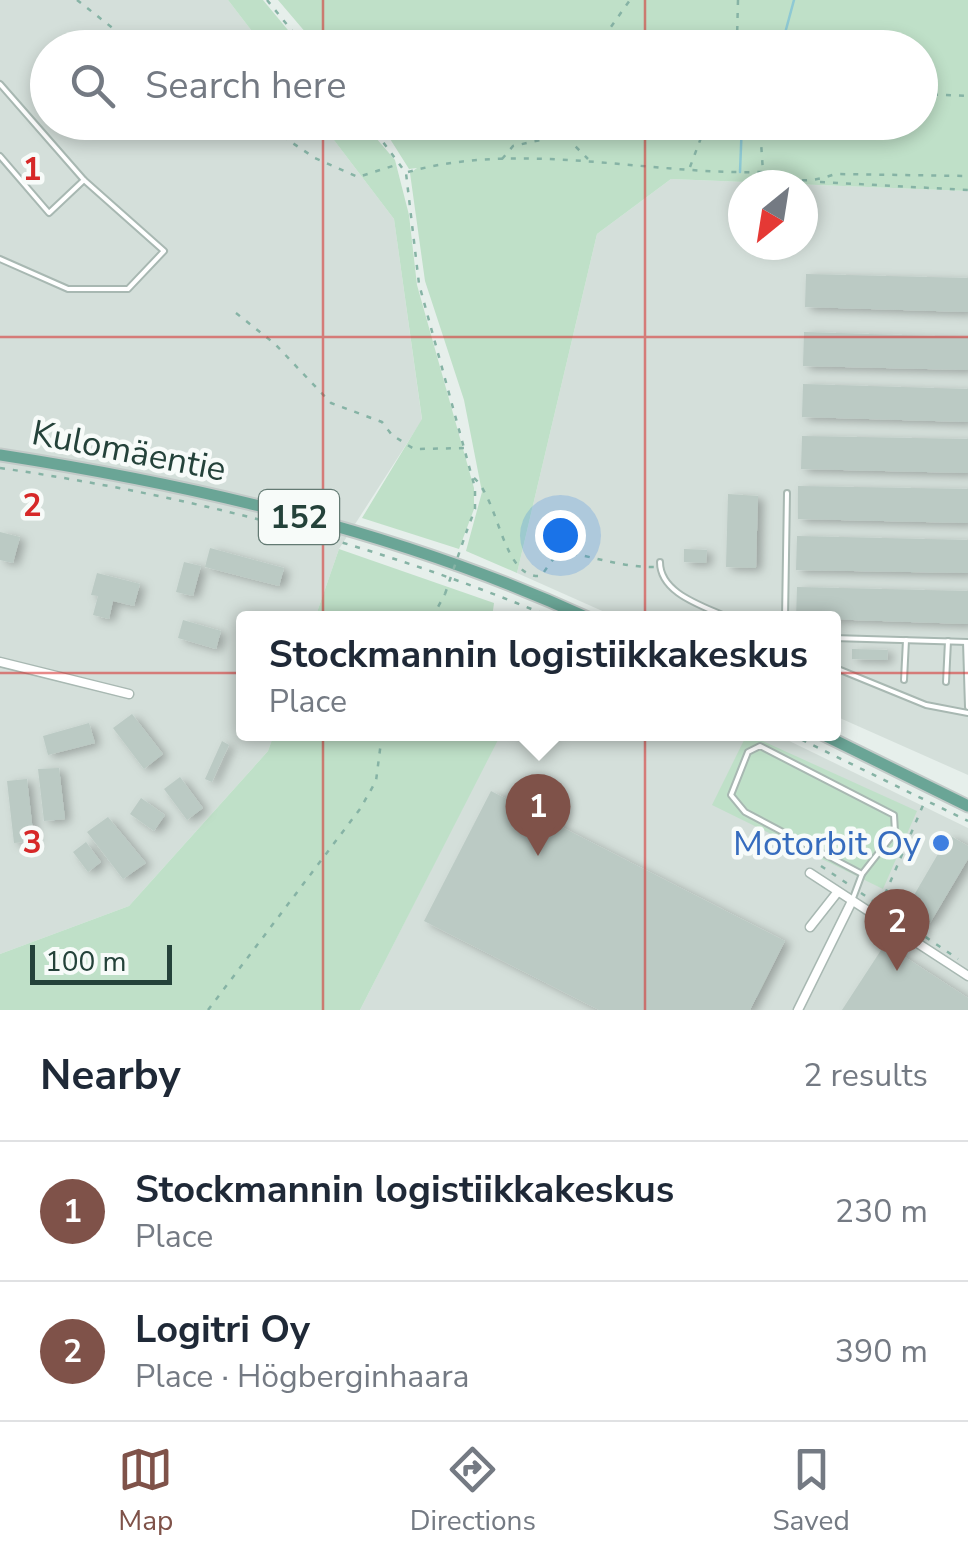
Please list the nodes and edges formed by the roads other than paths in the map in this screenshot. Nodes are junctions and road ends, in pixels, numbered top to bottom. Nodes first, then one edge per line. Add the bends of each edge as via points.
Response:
1 (0, 84) edge
2 (30, 118) edge
3 (49, 140) edge
4 (0, 156) edge
5 (84, 180) junction
6 (0, 260) edge
7 (0, 455) edge
8 (787, 493) dead end
9 (659, 565) road end
10 (571, 611) edge
11 (715, 611) edge
12 (785, 611) edge
13 (841, 638) edge
14 (906, 640) junction
15 (948, 641) junction
16 (967, 642) edge
17 (0, 662) edge
18 (841, 671) edge
19 (904, 680) dead end
20 (946, 682) dead end
21 (129, 694) dead end
22 (968, 710) edge
23 (836, 741) edge
24 (968, 806) edge
25 (810, 873) dead end
26 (862, 874) junction
27 (836, 894) junction
28 (852, 901) junction
29 (810, 927) dead end
30 (968, 976) edge
31 (798, 1010) edge

1 - 2 lane
3 - 5 lane
4 - 5 lane via 49,213
5 - 6 lane via 164,251 128,290 68,289
7 - 10 main road, Kulomäentie / 152 via 257,505 430,557
8 - 12 lane
9 - 11 lane via 669,587
13 - 14 lane
14 - 15 lane
14 - 19 lane
15 - 16 lane
15 - 20 lane
16 - 22 lane
17 - 21 street
18 - 22 lane via 926,705
23 - 24 main road
25 - 27 street
26 - 26 lane via 895,832 894,816 760,746 748,752 731,795 745,812
26 - 28 lane
27 - 28 street
27 - 29 street
28 - 30 street
28 - 31 street

